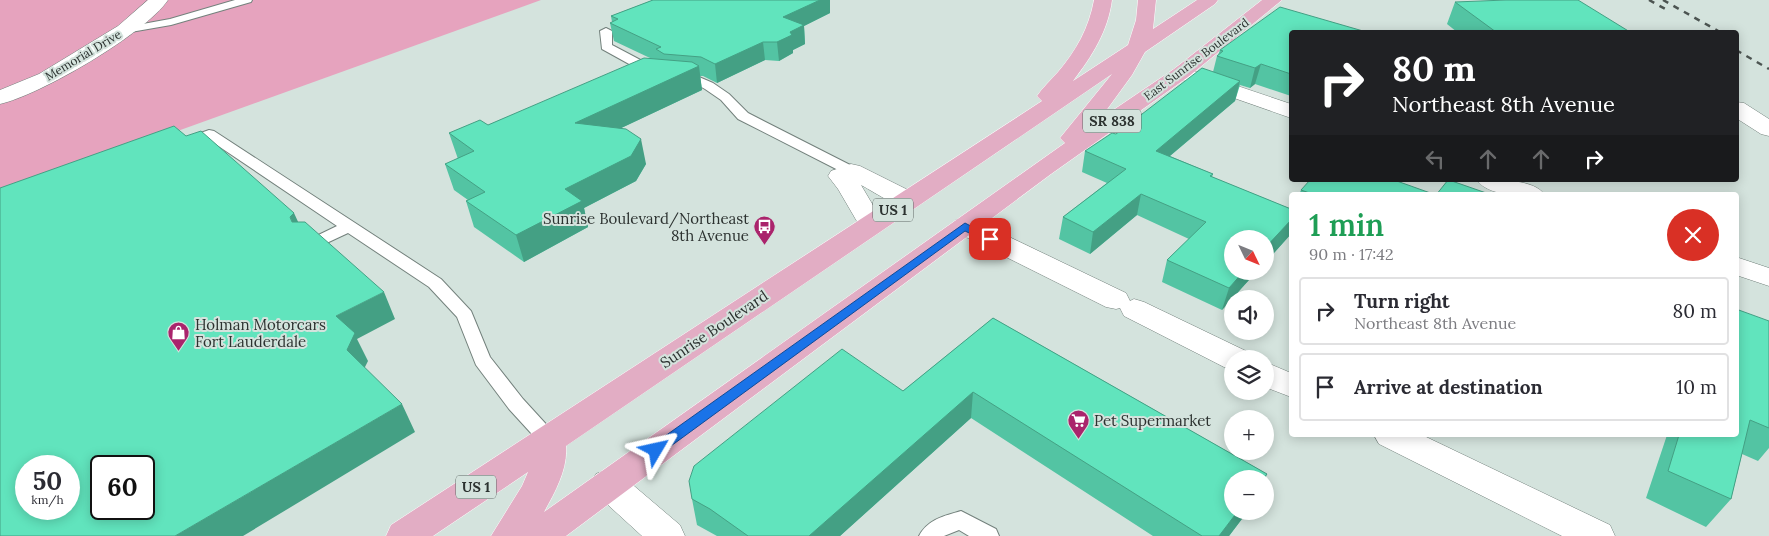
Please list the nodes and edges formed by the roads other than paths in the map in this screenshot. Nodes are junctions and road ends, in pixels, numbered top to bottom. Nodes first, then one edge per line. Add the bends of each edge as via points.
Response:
1 (159, 0) edge
2 (247, 0) edge
3 (1103, 0) edge
4 (1147, 0) edge
5 (1208, 0) edge
6 (1273, 0) edge
7 (125, 30) junction
8 (606, 31) dead end
9 (1137, 48) junction
10 (1180, 73) junction
11 (0, 98) edge
12 (1739, 110) edge
13 (1289, 111) edge
14 (1025, 121) junction
15 (1769, 130) edge
16 (173, 148) edge
17 (818, 154) joint
18 (1043, 169) junction
19 (845, 174) junction
20 (1496, 182) edge
21 (1524, 192) edge
22 (909, 200) junction
23 (871, 224) junction
24 (349, 226) junction
25 (965, 226) junction
26 (312, 244) edge
27 (1739, 267) edge
28 (1769, 277) edge
29 (1224, 354) edge
30 (1274, 378) edge
31 (1289, 385) edge
32 (1395, 437) edge
33 (548, 439) junction
34 (608, 484) junction
35 (404, 536) edge
36 (509, 536) edge
37 (538, 536) edge
38 (667, 536) edge
39 (930, 536) edge
40 (988, 536) edge
41 (1597, 536) edge

1 - 7 street, Memorial Drive
2 - 7 lane via 171,22
3 - 14 main road, US 1 via 1094,31 1080,58
4 - 9 main road
5 - 9 main road, SR 838
6 - 10 main road, East Sunrise Boulevard / SR 838
7 - 11 street, Memorial Drive via 46,78
8 - 17 lane via 606,47 644,67 650,76 699,81 725,97 743,116
9 - 14 main road, SR 838
9 - 18 main road via 1104,99
10 - 13 street
10 - 18 main road, East Sunrise Boulevard / SR 838
12 - 15 street
14 - 22 main road, Sunrise Boulevard / US 1
16 - 24 lane via 209,134
17 - 19 lane
18 - 25 main road
19 - 22 street
19 - 23 street
20 - 21 street
22 - 23 main road, Sunrise Boulevard / US 1
23 - 33 main road, Sunrise Boulevard / US 1
24 - 26 lane
24 - 33 lane via 435,283 450,298 465,315 482,360
25 - 29 street
25 - 34 main road
27 - 28 street
30 - 31 street
32 - 41 street
33 - 35 main road, Sunrise Boulevard / US 1
33 - 36 main road via 550,458 537,492
34 - 37 main road
34 - 38 street
39 - 40 lane via 939,527 961,520

